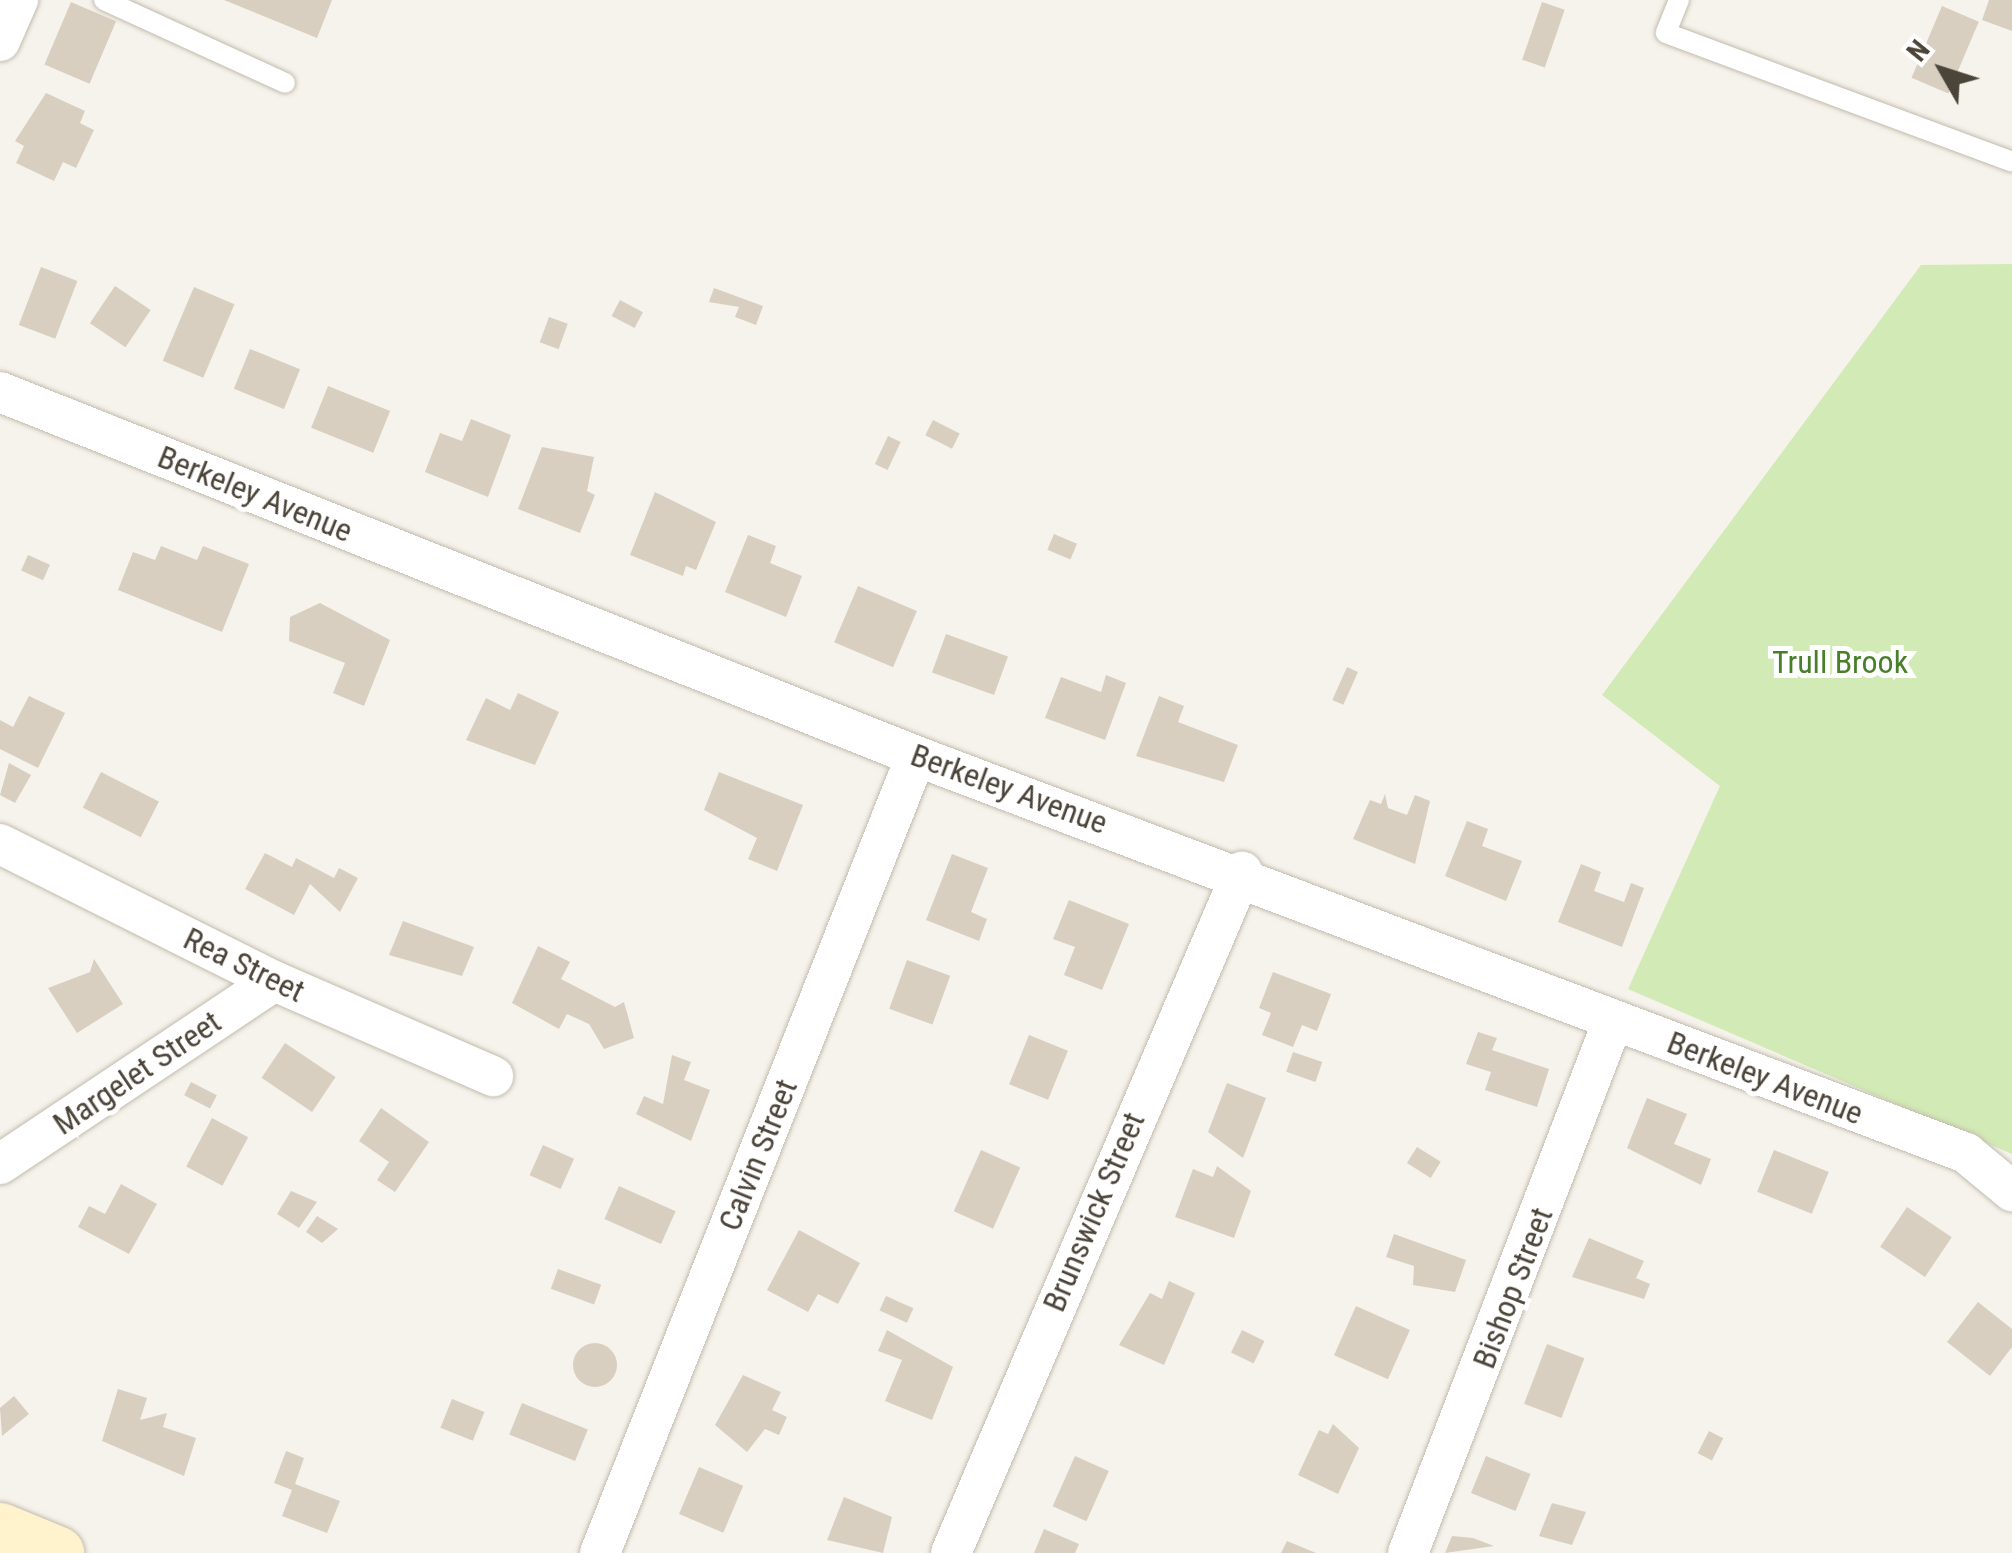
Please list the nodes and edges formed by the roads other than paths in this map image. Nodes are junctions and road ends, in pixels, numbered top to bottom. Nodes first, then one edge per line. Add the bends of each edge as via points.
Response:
1 (18, 0) edge
2 (104, 0) edge
3 (1678, 0) edge
4 (0, 42) edge
5 (284, 82) dead end
6 (2012, 162) edge
7 (0, 392) edge
8 (916, 756) junction
9 (0, 844) edge
10 (1242, 872) junction
11 (274, 982) junction
12 (1614, 1021) junction
13 (493, 1076) dead end
14 (0, 1164) edge
15 (2012, 1191) edge
16 (0, 1530) edge
17 (56, 1553) edge
18 (600, 1553) edge
19 (951, 1553) edge
20 (1408, 1553) edge

1 - 4 street
2 - 5 lane
3 - 6 lane via 1666,33
7 - 8 street, Berkeley Avenue
8 - 10 street, Berkeley Avenue
8 - 18 street, Calvin Street
9 - 11 street, Rea Street
10 - 12 street, Berkeley Avenue
10 - 19 street, Brunswick Street
11 - 13 street, Rea Street
11 - 14 street, Margelet Street
12 - 15 street, Berkeley Avenue via 1966,1152
12 - 20 street, Bishop Street
16 - 17 main road

